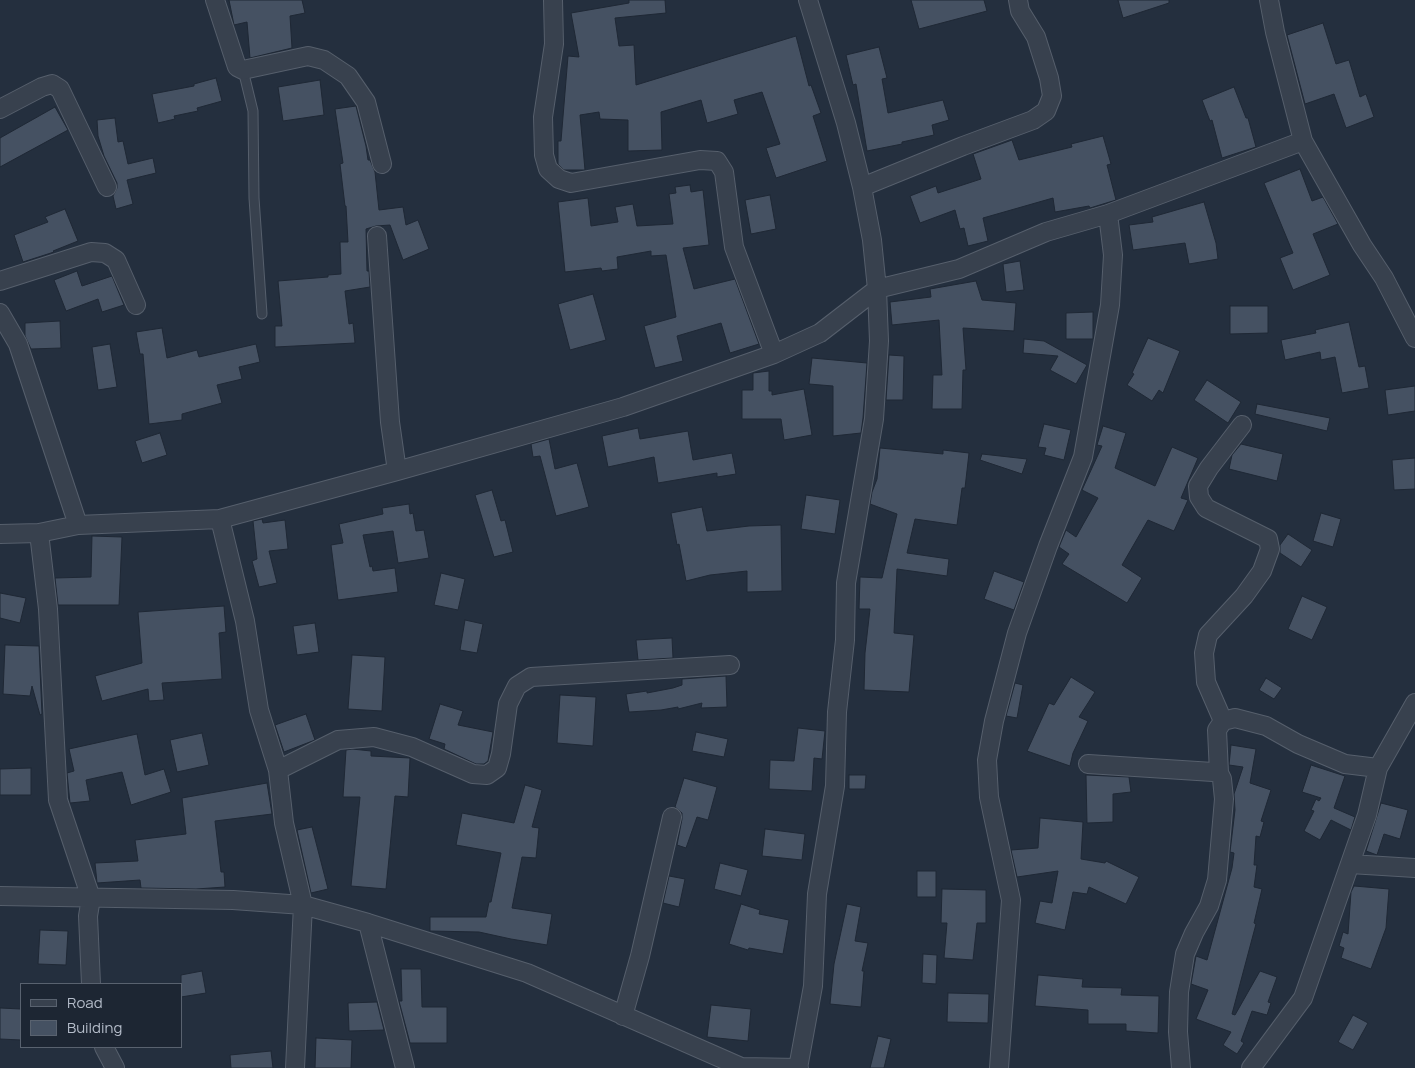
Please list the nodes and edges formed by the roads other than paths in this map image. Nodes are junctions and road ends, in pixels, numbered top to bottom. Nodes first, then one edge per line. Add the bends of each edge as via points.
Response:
1 (215, 0) edge
2 (553, 0) edge
3 (808, 0) edge
4 (1018, 0) edge
5 (1269, 0) edge
6 (243, 70) junction
7 (0, 109) edge
8 (1303, 141) junction
9 (382, 164) dead end
10 (107, 187) dead end
11 (862, 187) junction
12 (1108, 214) junction
13 (377, 236) dead end
14 (0, 281) edge
15 (877, 289) junction
16 (136, 305) dead end
17 (0, 313) edge
18 (262, 314) dead end
19 (1415, 338) edge
20 (774, 354) junction
21 (1242, 424) dead end
22 (396, 471) junction
23 (220, 519) junction
24 (78, 525) junction
25 (39, 533) junction
26 (0, 534) edge
27 (730, 666) dead end
28 (1415, 703) edge
29 (1223, 721) junction
30 (1088, 764) dead end
31 (1378, 768) junction
32 (278, 770) junction
33 (1219, 773) junction
34 (672, 818) dead end
35 (1350, 864) junction
36 (1415, 868) edge
37 (0, 896) edge
38 (91, 898) junction
39 (303, 904) junction
40 (368, 923) junction
41 (91, 983) edge
42 (623, 1016) junction
43 (105, 1048) edge
44 (115, 1068) edge
45 (295, 1068) edge
46 (405, 1068) edge
47 (798, 1068) edge
48 (999, 1068) edge
49 (1181, 1068) edge
50 (1251, 1068) edge

1 - 6 street via 237,67
2 - 20 street via 554,44 543,117 544,155 548,169 559,179 571,183 700,160 717,162 724,172 734,247
3 - 11 street
4 - 11 street via 1020,11 1036,38 1048,78 1052,96 1046,111 1033,120
5 - 8 street
6 - 9 street via 308,56 324,60 348,76 366,102
6 - 18 lane via 253,111 254,198
7 - 10 street via 42,87 52,84 60,89
8 - 12 street
8 - 19 street via 1362,246 1384,278
11 - 15 street
12 - 15 street via 1046,232 959,270
12 - 48 street via 1113,255 1110,305 1083,457 1017,633 987,760 989,797 1010,900
13 - 22 street
14 - 16 street via 91,252 105,253 116,260
15 - 20 street via 820,333
15 - 47 street via 879,341 874,418 846,584 835,786 817,894 813,986
17 - 24 street via 18,344
20 - 22 street via 623,406
21 - 29 street via 1198,486 1199,497 1206,508 1268,540 1270,550 1262,571 1244,596 1208,635 1204,653 1206,682
22 - 23 street
23 - 24 street
23 - 32 street via 245,621 260,710
24 - 25 street
25 - 26 street
25 - 38 street via 48,609 58,800
27 - 32 street via 532,677 516,686 508,704 501,754 496,768 487,775 473,774 412,747 374,737 338,740
28 - 31 street
29 - 31 street via 1235,718 1266,726 1345,764
29 - 33 street via 1217,730
30 - 33 street
31 - 35 street via 1367,815
32 - 39 street via 284,823
33 - 49 street via 1224,799 1217,880 1209,906 1185,954 1179,992
34 - 42 street
35 - 36 street
35 - 50 street via 1303,998
37 - 38 street
38 - 39 street
38 - 41 street via 88,916
39 - 40 street
39 - 45 street
40 - 42 street via 527,973
40 - 46 street
42 - 47 street via 740,1067
43 - 44 street

